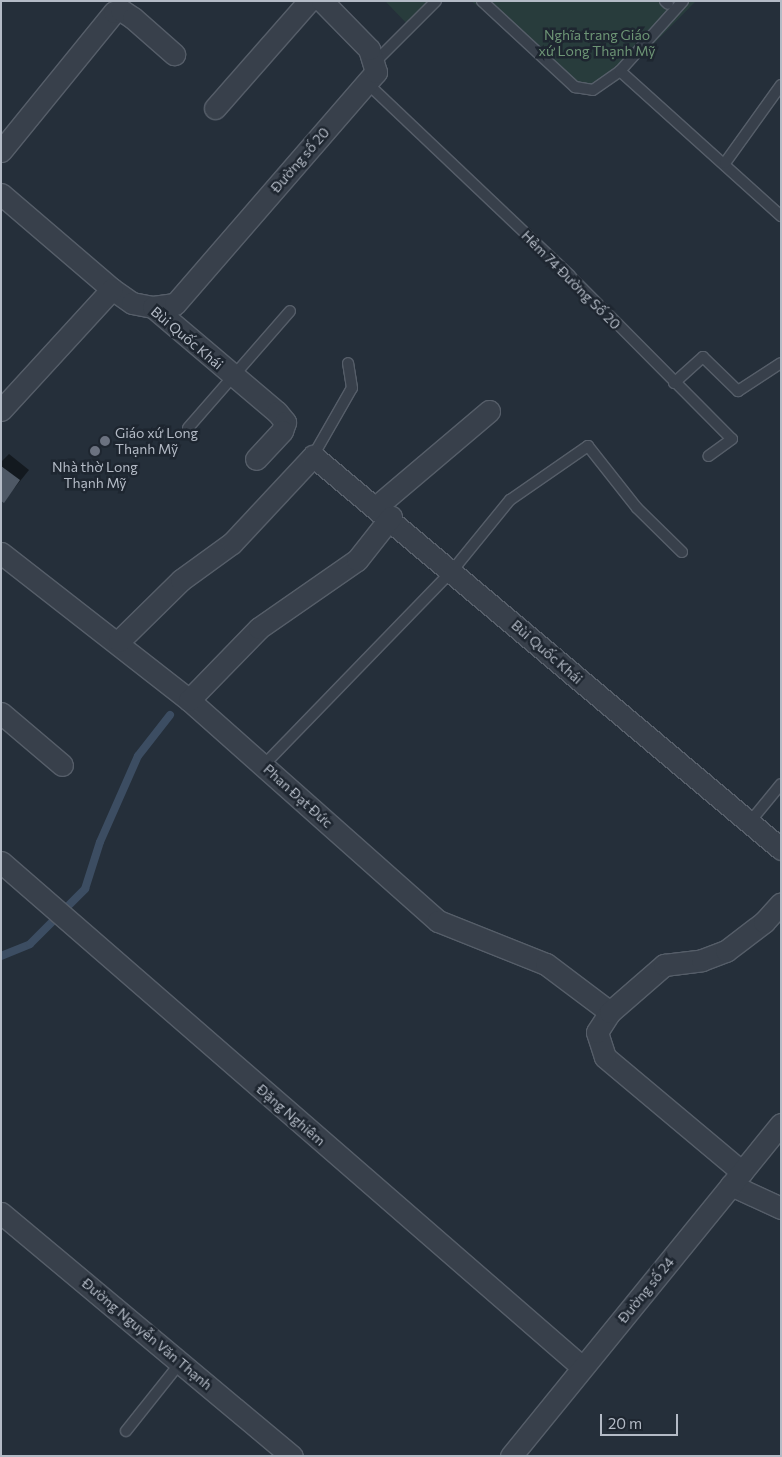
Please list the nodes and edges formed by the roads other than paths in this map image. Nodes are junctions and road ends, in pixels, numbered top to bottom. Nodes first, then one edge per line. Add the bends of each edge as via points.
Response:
1 (309, 1) edge
2 (322, 1) edge
3 (436, 1) edge
4 (482, 1) edge
5 (683, 1) edge
6 (174, 54) dead end
7 (375, 62) junction
8 (620, 71) junction
9 (366, 83) junction
10 (781, 85) edge
11 (215, 108) dead end
12 (1, 151) edge
13 (725, 163) junction
14 (1, 194) edge
15 (781, 216) edge
16 (112, 288) junction
17 (153, 307) junction
18 (290, 311) dead end
19 (348, 363) dead end
20 (781, 364) edge
21 (233, 377) junction
22 (674, 383) junction
23 (1, 410) edge
24 (489, 411) dead end
25 (188, 428) dead end
26 (313, 456) junction
27 (710, 456) dead end
28 (256, 459) dead end
29 (384, 512) junction
30 (682, 552) dead end
31 (1, 553) edge
32 (452, 571) junction
33 (119, 641) junction
34 (191, 702) junction
35 (1, 713) edge
36 (62, 766) dead end
37 (263, 766) junction
38 (781, 784) edge
39 (748, 823) junction
40 (781, 849) edge
41 (1, 862) edge
42 (781, 903) edge
43 (610, 1012) junction
44 (781, 1124) edge
45 (737, 1178) junction
46 (781, 1208) edge
47 (1, 1213) edge
48 (180, 1363) junction
49 (582, 1367) junction
50 (126, 1431) dead end
51 (292, 1456) edge
52 (511, 1456) edge

1 - 11 street
2 - 7 street via 369,49
3 - 7 lane, Đường số 20
4 - 8 lane via 575,87 592,90
5 - 8 lane
6 - 12 street via 133,18 121,10 114,12
7 - 9 street, Đường số 20 via 376,72
8 - 13 lane
9 - 17 street, Đường số 20 via 175,304
9 - 22 lane, Hẻm 74 Đường Số 20 via 569,275
10 - 13 lane
13 - 15 lane
14 - 16 street, Bùi Quốc Khái
16 - 17 street, Bùi Quốc Khái via 132,303
16 - 23 street
17 - 21 street, Bùi Quốc Khái
18 - 21 lane
19 - 26 lane via 352,388
20 - 22 lane via 738,391 703,357
21 - 25 lane
21 - 28 street, Bùi Quốc Khái via 285,422 282,431
22 - 27 lane, Hẻm 74 Đường Số 20 via 732,439
24 - 29 street
26 - 29 street, Bùi Quốc Khái
26 - 33 street via 232,543 181,580
29 - 32 street, Bùi Quốc Khái
29 - 34 street via 357,560 259,628
30 - 32 lane via 637,508 588,446 510,500
31 - 33 street, Phan Đạt Đức
32 - 37 lane
32 - 39 street, Bùi Quốc Khái
33 - 34 street, Phan Đạt Đức
34 - 37 street, Phan Đạt Đức
35 - 36 street
37 - 43 street, Phan Đạt Đức via 438,921 546,964
38 - 39 lane
39 - 40 street, Bùi Quốc Khái
41 - 49 street, Đặng Nghiêm
42 - 43 street via 764,922 726,951 702,960 664,965
43 - 45 street via 598,1032 605,1058
44 - 45 street, Đường số 24
45 - 46 street
45 - 49 street, Đường số 24
47 - 48 street, Đường Nguyễn Văn Thạnh
48 - 50 lane
48 - 51 street, Đường Nguyễn Văn Thạnh
49 - 52 street, Đường số 24

